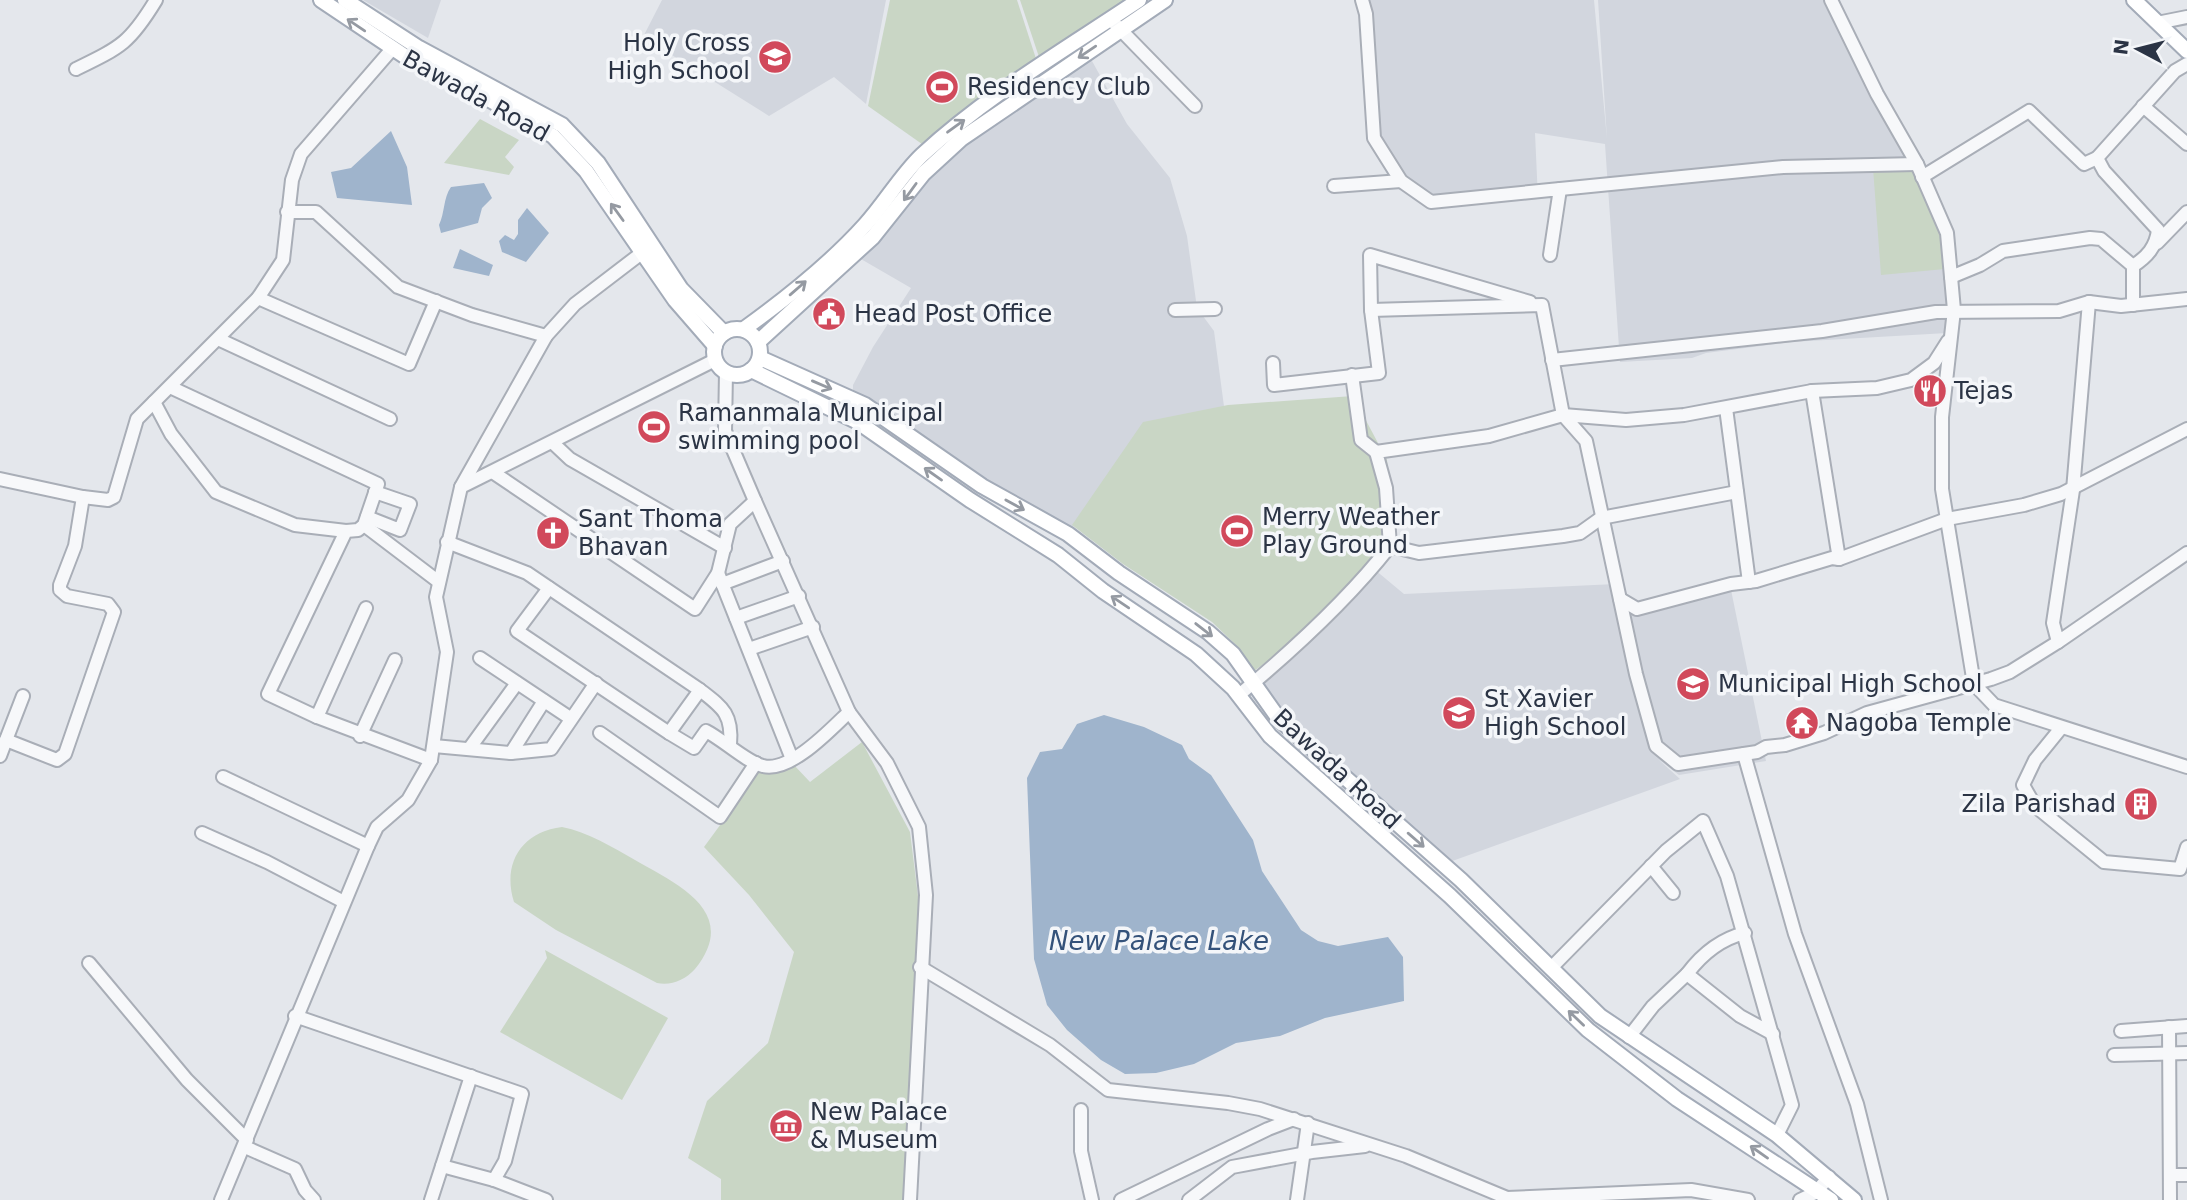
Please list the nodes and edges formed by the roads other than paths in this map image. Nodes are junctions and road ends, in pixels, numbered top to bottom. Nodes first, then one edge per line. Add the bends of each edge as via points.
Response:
1 (156, 0) edge
2 (321, 0) edge
3 (345, 0) edge
4 (1139, 0) edge
5 (1165, 0) edge
6 (1362, 0) edge
7 (1831, 0) edge
8 (2134, 0) edge
9 (2187, 17) edge
10 (2157, 23) junction
11 (1115, 25) junction
12 (392, 49) junction
13 (2187, 51) edge
14 (2187, 64) edge
15 (76, 69) dead end
16 (1195, 106) dead end
17 (2143, 106) junction
18 (2187, 144) edge
19 (2097, 158) junction
20 (1917, 164) junction
21 (1922, 177) junction
22 (1401, 181) junction
23 (1334, 186) dead end
24 (1560, 189) junction
25 (287, 212) junction
26 (2187, 212) edge
27 (2157, 243) junction
28 (643, 252) junction
29 (1550, 255) dead end
30 (2133, 266) junction
31 (1951, 277) junction
32 (258, 298) junction
33 (2187, 299) edge
34 (436, 301) junction
35 (2089, 302) junction
36 (1542, 305) junction
37 (2133, 305) junction
38 (1215, 309) dead end
39 (1175, 310) dead end
40 (1371, 310) junction
41 (1954, 310) junction
42 (744, 329) junction
43 (724, 333) junction
44 (546, 337) junction
45 (218, 338) junction
46 (1950, 338) junction
47 (758, 342) junction
48 (715, 353) junction
49 (1552, 360) junction
50 (1273, 363) dead end
51 (755, 364) junction
52 (726, 372) junction
53 (1352, 375) junction
54 (170, 387) junction
55 (1812, 391) junction
56 (154, 402) junction
57 (1726, 408) junction
58 (1563, 415) junction
59 (390, 419) dead end
60 (2187, 429) edge
61 (553, 443) junction
62 (1376, 452) junction
63 (494, 473) junction
64 (0, 479) edge
65 (461, 487) junction
66 (2073, 490) junction
67 (375, 492) junction
68 (1737, 492) junction
69 (83, 497) junction
70 (755, 501) junction
71 (1601, 518) junction
72 (1947, 519) junction
73 (365, 521) junction
74 (346, 531) junction
75 (447, 541) junction
76 (1390, 546) junction
77 (725, 548) junction
78 (2187, 553) edge
79 (1839, 559) junction
80 (783, 561) junction
81 (720, 579) junction
82 (439, 582) junction
83 (1749, 582) junction
84 (549, 588) junction
85 (799, 596) junction
86 (1620, 600) junction
87 (366, 608) dead end
88 (736, 618) junction
89 (813, 627) junction
90 (2058, 642) junction
91 (750, 649) junction
92 (480, 658) dead end
93 (395, 660) dead end
94 (517, 683) junction
95 (596, 683) junction
96 (1974, 684) junction
97 (1253, 685) junction
98 (700, 690) junction
99 (1240, 695) junction
100 (23, 696) dead end
101 (544, 701) junction
102 (849, 712) junction
103 (317, 717) junction
104 (570, 718) junction
105 (2061, 728) junction
106 (600, 733) dead end
107 (670, 733) junction
108 (360, 736) junction
109 (6, 740) junction
110 (730, 745) junction
111 (434, 746) junction
112 (469, 749) junction
113 (511, 753) junction
114 (1744, 754) junction
115 (0, 756) edge
116 (792, 759) junction
117 (431, 760) junction
118 (756, 763) junction
119 (2187, 767) edge
120 (223, 777) dead end
121 (202, 833) dead end
122 (368, 846) junction
123 (2187, 847) edge
124 (1651, 866) junction
125 (1673, 892) dead end
126 (344, 902) junction
127 (1745, 933) junction
128 (89, 963) dead end
129 (920, 967) junction
130 (1551, 968) junction
131 (1687, 974) junction
132 (295, 1016) junction
133 (2187, 1026) edge
134 (2169, 1027) junction
135 (2121, 1031) dead end
136 (1773, 1034) junction
137 (1629, 1037) junction
138 (2169, 1053) junction
139 (2187, 1053) edge
140 (2114, 1055) dead end
141 (471, 1076) junction
142 (1081, 1110) dead end
143 (1295, 1119) junction
144 (1308, 1124) junction
145 (1777, 1135) junction
146 (246, 1144) junction
147 (1369, 1145) junction
148 (1304, 1153) junction
149 (442, 1166) junction
150 (2170, 1175) junction
151 (2187, 1175) edge
152 (1829, 1177) junction
153 (494, 1180) junction
154 (1816, 1190) junction
155 (1690, 1195) edge
156 (1627, 1196) edge
157 (1716, 1197) edge
158 (1506, 1199) edge
159 (221, 1200) edge
160 (314, 1200) edge
161 (431, 1200) edge
162 (546, 1200) edge
163 (910, 1200) edge
164 (1092, 1200) edge
165 (1121, 1200) edge
166 (1189, 1200) edge
167 (1297, 1200) edge
168 (1748, 1200) edge
169 (1800, 1200) edge
170 (1830, 1200) edge
171 (1854, 1200) edge
172 (1881, 1200) edge
173 (2170, 1200) edge

1 - 15 street via 136,34
12 -> 2 main road, Bawada Road
3 - 43 main road via 419,48 562,125 624,198 682,290
4 - 11 main road
5 - 11 main road
6 - 22 street via 1374,138
7 - 20 street
8 - 10 main road
9 - 10 street
10 - 13 main road
11 - 16 street
42 -> 11 main road via 828,261 914,163 952,128
11 -> 47 main road via 961,139 924,173 873,237
12 - 25 street via 300,154
28 -> 12 main road, Bawada Road via 586,171 553,136
14 - 17 street
17 - 18 street
17 - 19 street
19 - 21 street via 2084,164 2029,111
19 - 27 street via 2158,230
20 - 21 street
20 - 24 street via 1783,167
21 - 31 street via 1947,233
22 - 23 street
22 - 24 street via 1431,202
24 - 29 street
25 - 32 street via 283,260
25 - 34 street via 316,212 398,287
26 - 27 street
27 - 30 street
28 - 44 street via 575,304
28 - 48 main road, Bawada Road
30 - 31 street via 2101,239 2090,238 2003,251
30 - 37 street
31 - 41 street
32 - 34 street via 409,364
32 - 45 street
33 - 37 street
34 - 44 street
35 - 37 street
35 - 41 street via 2059,311
35 - 66 street
36 - 40 street
36 - 40 street via 1370,255
36 - 49 street
38 - 39 street
40 - 53 street via 1379,373
41 - 46 street
41 - 49 street via 1822,331
42 - 43 main road
42 - 47 main road
43 - 48 main road
44 - 65 street
45 - 54 street
45 - 59 street
46 - 55 street via 1934,363 1911,380 1877,388
46 - 72 street via 1941,441
47 - 51 main road
48 - 52 main road
48 - 61 street
49 - 58 street
50 - 53 street via 1273,384
51 - 52 main road via 739,375
51 -> 97 main road, Bawada Road via 864,404 982,486 1068,534 1208,632 1233,654
99 -> 51 main road via 1196,654 1058,555 858,422
52 - 70 street via 725,431
53 - 62 street via 1361,440
54 - 56 street
54 - 67 street via 378,484
55 - 57 street
55 - 79 street
56 - 69 street via 137,419 114,497
56 - 74 street via 171,433 216,492 295,525
57 - 58 street via 1626,420
57 - 68 street
58 - 62 street via 1489,436
58 - 71 street via 1586,440
60 - 66 street
61 - 63 street
61 - 77 street via 570,459
62 - 76 street via 1386,488
63 - 65 street
63 - 81 street via 695,609
64 - 69 street
65 - 75 street
66 - 72 street via 2024,505
66 - 90 street via 2053,623
67 - 73 street
67 - 73 street via 410,504 400,530
68 - 71 street
68 - 83 street
69 - 109 street via 75,546 60,590 66,596 108,604 113,619 62,758
70 - 77 street via 730,524
70 - 80 street
71 - 76 street via 1580,533 1563,536 1419,552
71 - 86 street
72 - 79 street
72 - 96 street
73 - 74 street via 358,530
73 - 82 street
74 - 103 street via 268,694
75 - 82 street
75 - 84 street via 527,573
76 - 97 street via 1354,590
77 - 81 street
78 - 90 street
79 - 83 street
80 - 81 street
80 - 85 street
81 - 88 street
82 - 111 street via 436,597 447,652
83 - 86 street via 1637,609
84 - 95 street via 517,631
84 - 98 street
85 - 88 street
85 - 89 street
86 - 114 street via 1656,746 1678,764
87 - 103 street
88 - 91 street
89 - 91 street
89 - 102 street
90 - 96 street via 2010,672
91 - 116 street
92 - 94 street
93 - 108 street
94 - 101 street
94 - 112 street
95 - 104 street
95 - 107 street
96 - 105 street via 1994,705
96 - 114 street via 1898,703 1824,733
97 - 99 street
97 -> 130 main road, Bawada Road via 1279,719
98 - 107 street
98 - 110 street via 725,709
154 -> 99 main road via 1677,1099 1588,1030 1450,896 1270,736
100 - 109 street
101 - 104 street
101 - 113 street
102 - 116 street
102 - 129 street via 887,763 919,827 926,895
103 - 108 street
104 - 113 street via 551,749
105 - 119 street
105 - 123 street via 2035,760 2023,785 2035,806 2105,862 2180,869
106 - 118 street via 720,817
107 - 110 street via 694,748 706,731
108 - 117 street
109 - 115 street
110 - 118 street
111 - 112 street
111 - 117 street
112 - 113 street
114 - 172 street via 1795,934 1857,1104
116 - 118 street via 779,768
117 - 122 street via 408,800 377,827
120 - 122 street
121 - 126 street
122 - 126 street
124 - 125 street
124 - 127 street via 1703,821
124 - 130 street
126 - 132 street
127 - 131 street via 1729,937 1702,955
127 - 136 street
128 - 146 street
129 - 143 street via 1050,1045 1108,1090 1228,1103
129 - 163 street
130 - 137 main road, Bawada Road
131 - 136 street via 1740,1016
131 - 137 street
132 - 141 street
132 - 146 street
133 - 134 street
134 - 135 street
134 - 138 street
136 - 145 street via 1792,1105
137 - 145 main road, Bawada Road
138 - 139 street
138 - 140 street
138 - 150 street
141 - 149 street
141 - 153 street via 522,1094 505,1161
142 - 164 street via 1082,1151
143 - 144 street
143 - 165 street
144 - 147 street
144 - 148 street
145 - 152 main road, Bawada Road
146 - 159 street
146 - 160 street via 295,1169
147 - 148 street
147 - 158 street
148 - 166 street via 1232,1167
148 - 167 street
149 - 153 street
149 - 161 street
150 - 151 street
150 - 173 street
152 - 154 street
152 - 171 main road, Bawada Road
153 - 162 street
154 - 169 street
154 - 170 main road
155 - 156 street
155 - 157 street
156 - 158 street
157 - 168 street

